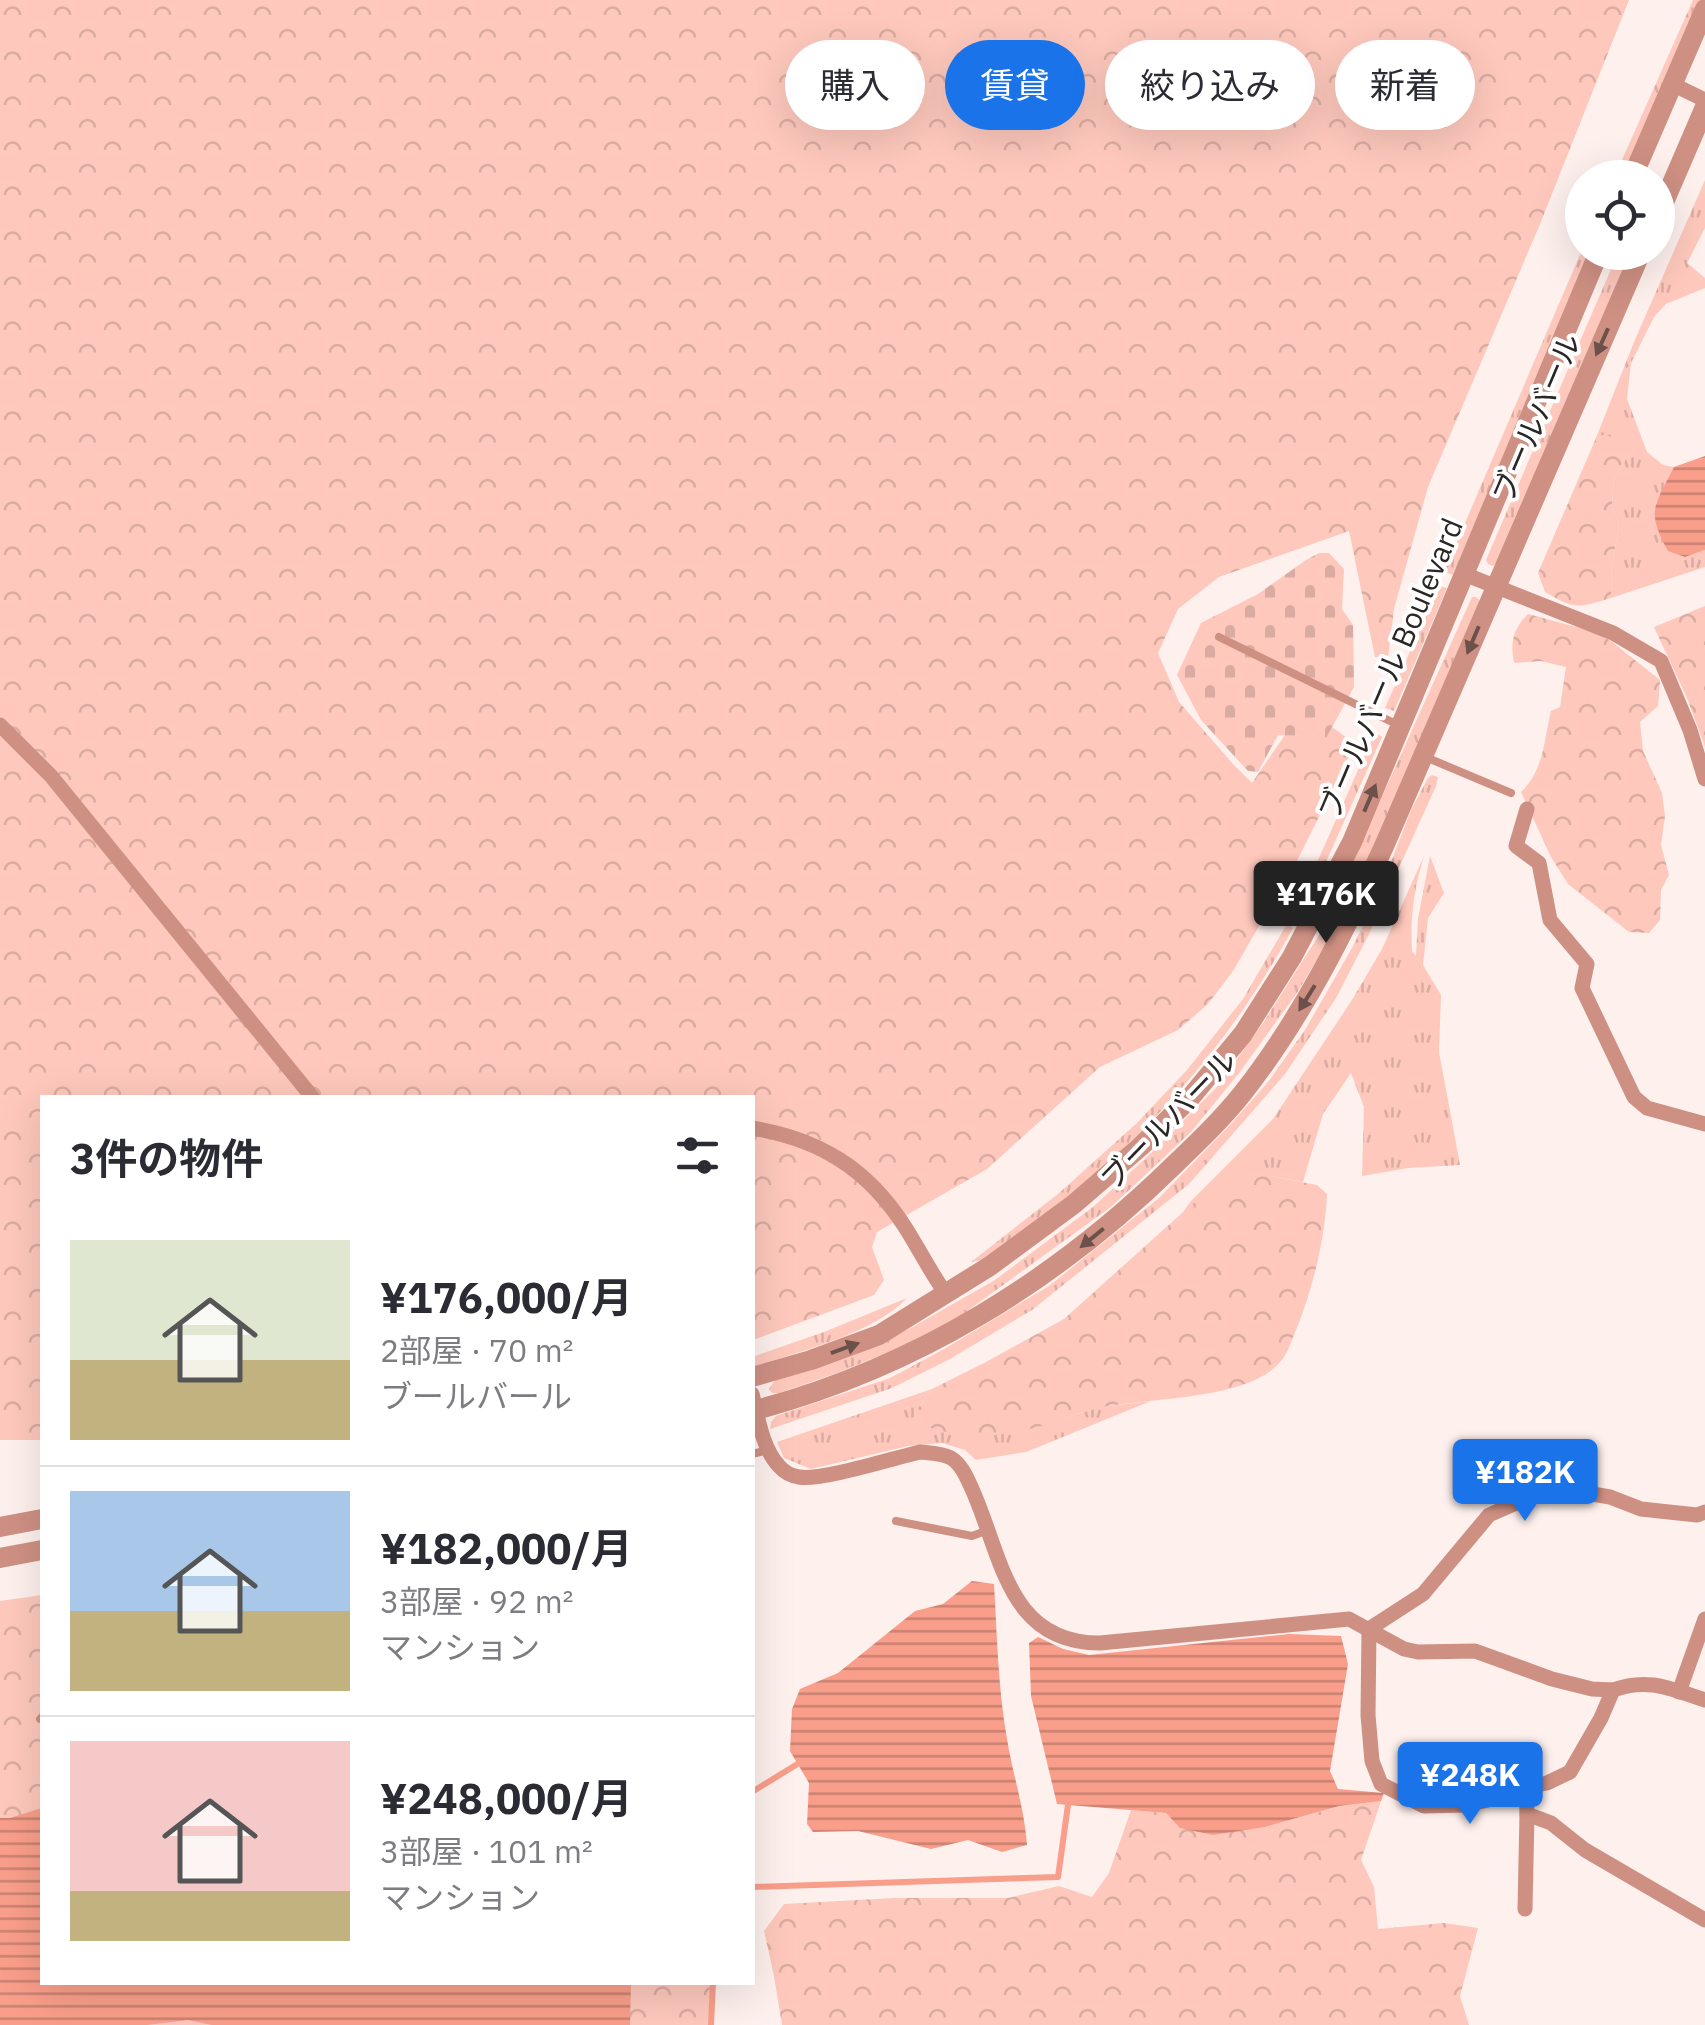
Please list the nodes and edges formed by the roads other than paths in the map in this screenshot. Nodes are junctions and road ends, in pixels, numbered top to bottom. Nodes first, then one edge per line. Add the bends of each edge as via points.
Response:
1 (1705, 9) edge
2 (1672, 84) junction
3 (1705, 104) edge
4 (1640, 160) edge
5 (1675, 175) edge
6 (1591, 270) edge
7 (1634, 270) edge
8 (1464, 574) junction
9 (1496, 588) junction
10 (1219, 637) dead end
11 (0, 726) edge
12 (1400, 726) junction
13 (1424, 756) junction
14 (1700, 757) edge
15 (1705, 780) edge
16 (1511, 793) dead end
17 (1527, 809) dead end
18 (312, 1095) edge
19 (1705, 1124) edge
20 (755, 1129) edge
21 (946, 1294) junction
22 (755, 1376) edge
23 (755, 1405) edge
24 (755, 1413) edge
25 (760, 1452) edge
26 (1705, 1512) edge
27 (40, 1519) edge
28 (896, 1522) dead end
29 (0, 1527) edge
30 (988, 1530) junction
31 (40, 1550) edge
32 (0, 1558) edge
33 (1705, 1619) edge
34 (1369, 1629) junction
35 (1613, 1690) junction
36 (1679, 1692) junction
37 (1705, 1700) edge
38 (1526, 1787) junction
39 (1527, 1814) junction
40 (1525, 1909) dead end
41 (1705, 1920) edge

1 - 2 street
2 - 3 street
2 - 4 street
3 - 5 street
6 - 8 street, ブールバール Boulevard
7 -> 9 street, ブールバール
8 - 9 street
8 - 12 street, ブールバール Boulevard
9 -> 13 street, ブールバール
9 - 14 street via 1613,632 1661,661
10 - 12 lane
11 - 18 street via 50,776
21 -> 12 street, ブールバール Boulevard via 1060,1215 1140,1147 1243,1034 1352,842
13 - 16 lane
13 -> 23 street, ブールバール via 1346,931 1292,1023 1242,1095 1156,1183 1084,1246 959,1329 826,1388
14 - 15 street
17 - 19 street via 1516,846 1539,862 1550,920 1587,964 1582,988 1634,1098
20 - 21 street via 804,1140 872,1183
22 -> 21 street, ブールバール Boulevard via 879,1335
24 - 25 street
25 - 30 street via 786,1472 811,1478 920,1452 951,1458 967,1478
26 - 34 street via 1641,1509 1575,1491 1521,1500 1489,1516 1423,1594
27 - 29 street
28 - 30 lane via 972,1536
30 - 34 street via 1028,1616 1066,1639 1100,1643 1349,1619
31 - 32 street
33 - 36 street
34 - 35 street via 1404,1649 1476,1651 1552,1679
34 - 38 street via 1370,1746 1381,1784 1424,1806 1465,1805
35 - 36 street via 1650,1683
35 - 38 street via 1570,1772
36 - 37 street
38 - 39 street
39 - 40 street
39 - 41 street

